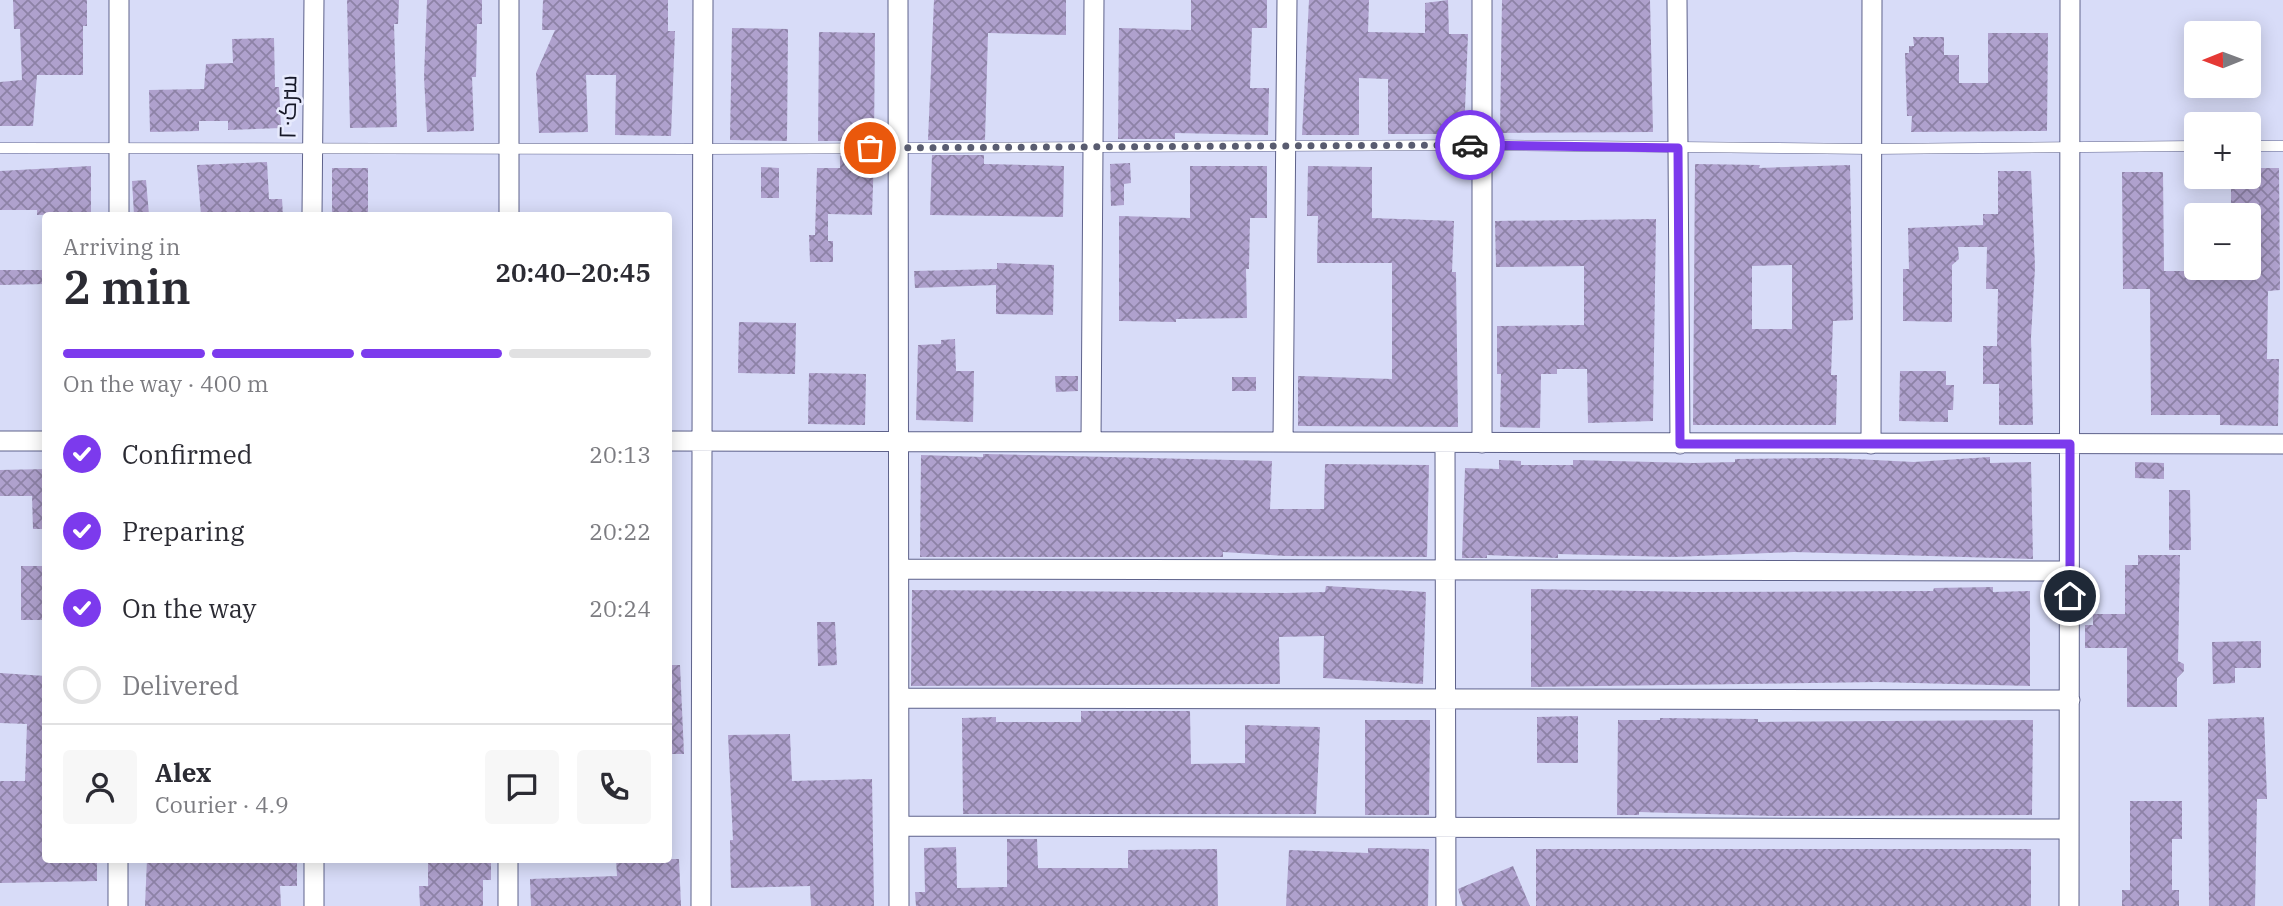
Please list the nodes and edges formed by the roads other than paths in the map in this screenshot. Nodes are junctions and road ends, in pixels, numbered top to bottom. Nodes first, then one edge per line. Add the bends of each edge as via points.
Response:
1 (120, 0) edge
2 (313, 0) edge
3 (509, 0) edge
4 (703, 0) edge
5 (898, 0) edge
6 (1094, 0) edge
7 (1287, 0) edge
8 (1482, 0) edge
9 (1677, 0) edge
10 (1872, 0) edge
11 (2070, 0) edge
12 (1482, 145) junction
13 (1286, 146) junction
14 (2070, 146) junction
15 (2184, 146) edge
16 (2261, 146) edge
17 (2283, 146) edge
18 (898, 147) junction
19 (1093, 147) junction
20 (0, 148) edge
21 (119, 148) junction
22 (1678, 148) junction
23 (311, 149) junction
24 (509, 149) junction
25 (704, 149) junction
26 (1872, 149) junction
27 (119, 212) edge
28 (312, 212) edge
29 (509, 212) edge
30 (0, 441) edge
31 (42, 441) edge
32 (672, 441) edge
33 (700, 441) junction
34 (898, 441) junction
35 (1091, 442) junction
36 (1283, 442) junction
37 (1446, 443) junction
38 (1482, 443) junction
39 (1680, 444) junction
40 (1871, 444) junction
41 (2070, 444) junction
42 (2283, 444) edge
43 (899, 569) junction
44 (1445, 570) junction
45 (2070, 570) junction
46 (899, 698) junction
47 (1446, 699) junction
48 (2070, 700) junction
49 (899, 826) junction
50 (1446, 827) junction
51 (2070, 829) junction
52 (118, 863) edge
53 (314, 863) edge
54 (508, 863) edge
55 (118, 906) edge
56 (314, 906) edge
57 (508, 906) edge
58 (701, 906) edge
59 (899, 906) edge
60 (1446, 906) edge
61 (2069, 906) edge

1 - 21 street
2 - 23 street, سرک۲۰
3 - 24 street
4 - 25 street
5 - 18 street
6 - 19 street
7 - 13 street
8 - 12 street
9 - 22 street
10 - 26 street
11 - 14 street
12 - 13 lane
12 - 22 lane
12 - 38 street
13 - 19 lane
13 - 36 street
14 - 15 lane
14 - 26 lane
14 - 41 street
16 - 17 lane
18 - 19 lane
18 - 25 lane
18 - 34 street
19 - 35 street
20 - 21 lane
21 - 23 lane
21 - 27 street
22 - 26 lane
22 - 39 street
23 - 24 lane
23 - 28 street, سرک۲۰
24 - 25 lane
24 - 29 street
25 - 33 street
26 - 40 street
30 - 31 street
32 - 33 street
33 - 34 street
33 - 58 street
34 - 35 street
34 - 43 street
35 - 36 street
36 - 37 street
37 - 38 street
37 - 44 street
38 - 39 street
39 - 40 street
40 - 41 street
41 - 42 street
41 - 45 street
43 - 44 street
43 - 46 street
44 - 45 street
44 - 47 street
45 - 48 street
46 - 47 street
46 - 49 street
47 - 48 street
47 - 50 street
48 - 51 street
49 - 50 street
49 - 59 street
50 - 51 street
50 - 60 street
51 - 61 street
52 - 55 street
53 - 56 street
54 - 57 street

